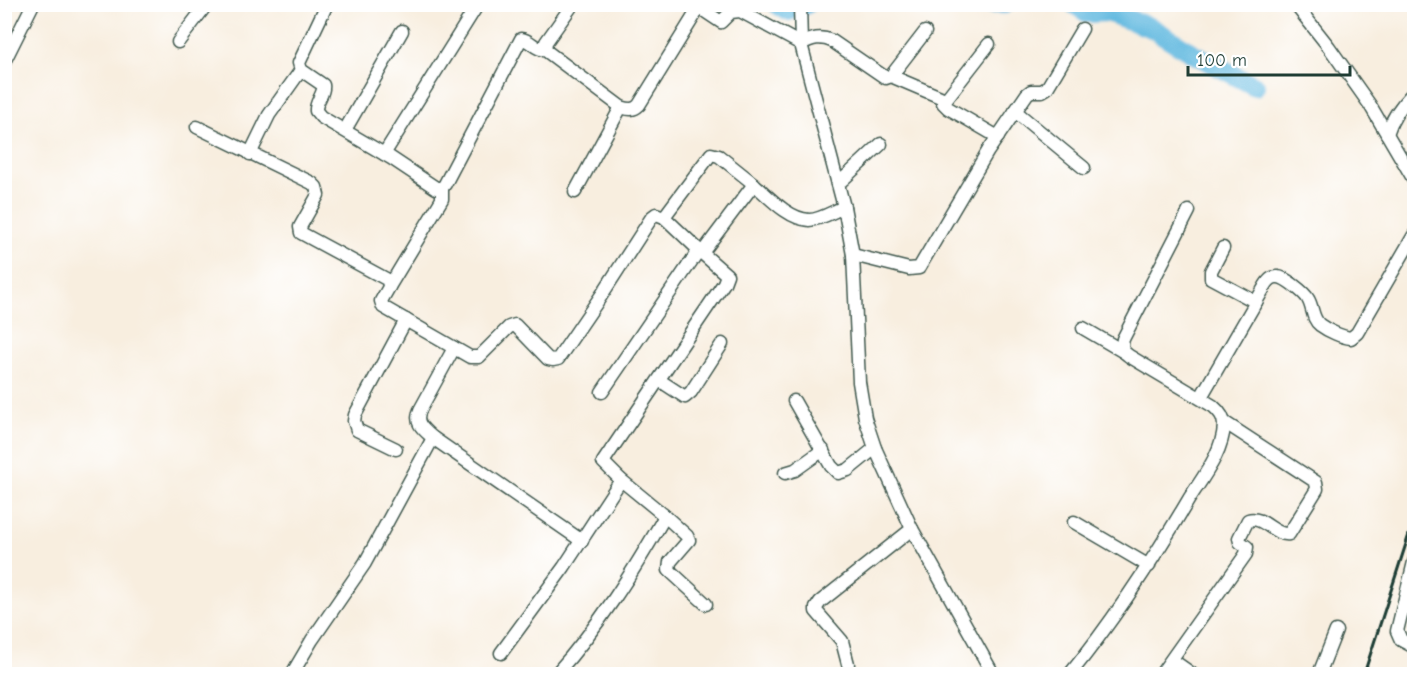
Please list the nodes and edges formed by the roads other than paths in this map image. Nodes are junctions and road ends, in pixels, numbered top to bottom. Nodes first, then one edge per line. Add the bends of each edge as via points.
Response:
1 (33, 4) edge
2 (207, 4) edge
3 (327, 4) edge
4 (478, 4) edge
5 (573, 4) edge
6 (1295, 4) edge
7 (696, 6) edge
8 (800, 7) edge
9 (1082, 29) dead end
10 (402, 31) dead end
11 (925, 32) dead end
12 (178, 42) dead end
13 (801, 44) junction
14 (989, 44) dead end
15 (546, 50) junction
16 (4, 62) edge
17 (301, 70) junction
18 (891, 76) junction
19 (1414, 92) edge
20 (945, 99) junction
21 (621, 107) junction
22 (1015, 111) junction
23 (197, 127) dead end
24 (345, 130) junction
25 (1387, 134) junction
26 (998, 137) junction
27 (881, 144) dead end
28 (250, 154) junction
29 (384, 154) junction
30 (1084, 168) dead end
31 (1414, 180) edge
32 (754, 184) junction
33 (838, 184) junction
34 (442, 188) junction
35 (575, 192) dead end
36 (844, 207) junction
37 (1189, 211) dead end
38 (664, 217) junction
39 (1414, 235) edge
40 (1223, 248) dead end
41 (700, 251) junction
42 (853, 255) junction
43 (389, 287) junction
44 (1256, 302) junction
45 (406, 320) junction
46 (1083, 328) dead end
47 (722, 344) dead end
48 (454, 348) junction
49 (1124, 352) junction
50 (659, 380) junction
51 (602, 392) dead end
52 (1201, 397) junction
53 (794, 401) dead end
54 (1224, 422) junction
55 (432, 438) junction
56 (875, 448) junction
57 (396, 449) dead end
58 (823, 450) junction
59 (785, 473) dead end
60 (621, 480) junction
61 (665, 516) junction
62 (1074, 522) dead end
63 (912, 529) junction
64 (582, 541) junction
65 (1414, 562) edge
66 (1149, 566) junction
67 (706, 604) dead end
68 (1336, 631) dead end
69 (1414, 646) edge
70 (501, 653) dead end
71 (1172, 660) junction
72 (848, 664) dead end
73 (292, 675) edge
74 (556, 675) edge
75 (993, 675) edge
76 (1070, 675) edge
77 (1161, 675) edge
78 (1192, 675) edge
79 (1320, 675) edge

1 - 16 street
2 - 12 street
3 - 17 street via 299,63
4 - 29 street
5 - 15 street via 546,42
6 - 25 street
7 - 13 street via 721,22 731,12 740,11
7 - 21 street via 639,105 629,110
8 - 13 street
9 - 22 street via 1047,88 1031,91
10 - 24 street
11 - 18 street
13 - 18 street via 822,37 880,75
13 - 33 street
14 - 20 street
15 - 21 street
15 - 34 street via 521,39
17 - 24 street via 323,85 316,107 318,114
17 - 28 street via 268,115
18 - 20 street
19 - 25 street via 1390,122
20 - 26 street via 948,108
21 - 35 street
22 - 26 street
22 - 30 street
23 - 28 street
24 - 29 street
25 - 31 street
26 - 42 street via 919,268
27 - 33 street
28 - 43 street via 316,187 318,195 300,227 301,233 384,277
29 - 34 street via 432,186
32 - 36 street via 787,211 808,220
32 - 38 street via 711,154
32 - 41 street
33 - 36 street
34 - 43 street via 442,199
36 - 42 street
37 - 49 street via 1123,339
38 - 41 street
38 - 48 street via 652,217 558,358 548,359 515,325 479,357 470,357
39 - 44 street via 1351,338 1320,325 1303,292 1277,276 1267,282
40 - 44 street via 1211,278
41 - 50 street via 723,270 726,279
41 - 51 street
42 - 56 street via 859,382
43 - 45 street via 381,304
44 - 52 street
45 - 48 street
45 - 57 street via 354,421 357,430
46 - 49 street
47 - 50 street via 685,397
48 - 55 street via 418,415 419,424
49 - 52 street
50 - 60 street via 603,459 604,465
52 - 54 street via 1218,411
53 - 58 street
54 - 66 street via 1212,462
54 - 71 street via 1318,485 1289,534 1257,519 1248,520 1239,538 1247,547 1246,554
55 - 64 street
55 - 73 street via 365,563
56 - 58 street via 848,470 838,473
56 - 63 street
58 - 59 street
60 - 61 street
60 - 64 street
61 - 67 street via 689,540 668,565 669,570
61 - 74 street via 612,603
62 - 66 street
63 - 72 street via 816,608 842,641
63 - 75 street
64 - 70 street
65 - 69 street via 1397,631 1401,640
66 - 76 street
68 - 79 street
71 - 77 street
71 - 78 street

